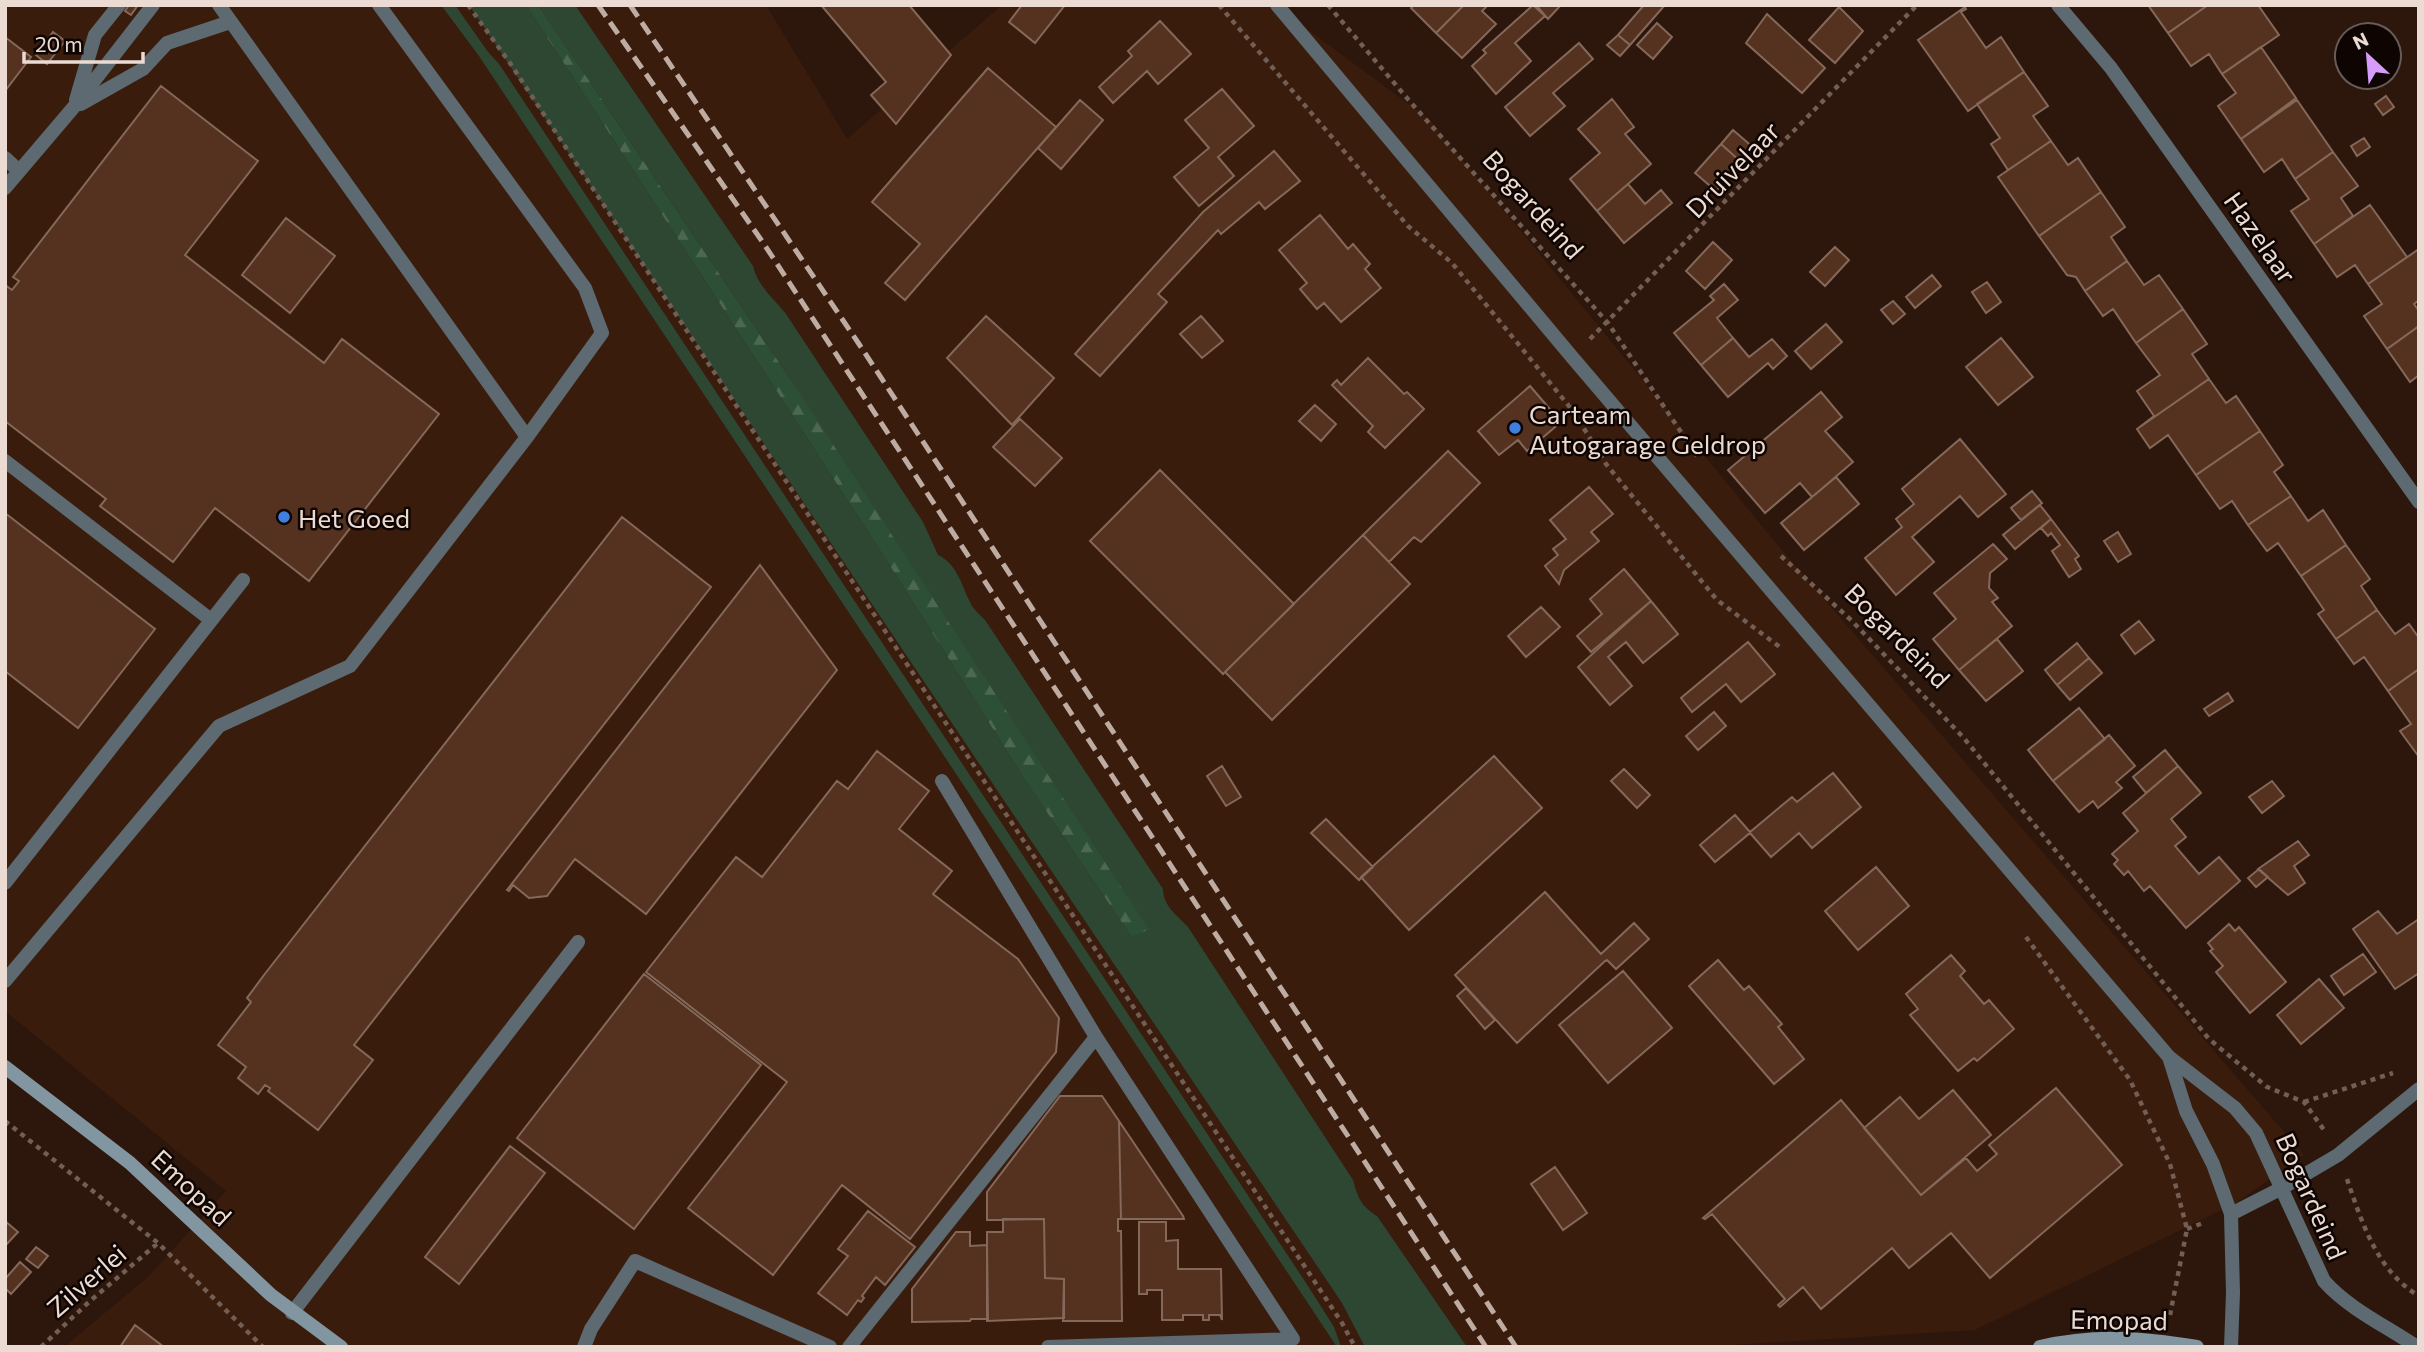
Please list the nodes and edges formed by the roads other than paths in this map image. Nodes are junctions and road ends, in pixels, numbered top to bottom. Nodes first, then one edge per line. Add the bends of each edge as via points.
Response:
1 (119, 5) edge
2 (153, 5) edge
3 (219, 5) edge
4 (379, 5) edge
5 (1277, 5) edge
6 (2058, 5) edge
7 (230, 22) junction
8 (74, 108) junction
9 (5, 159) edge
10 (19, 171) junction
11 (5, 188) edge
12 (527, 437) junction
13 (5, 461) edge
14 (2419, 502) edge
15 (243, 580) dead end
16 (211, 620) junction
17 (942, 781) dead end
18 (5, 883) edge
19 (578, 942) dead end
20 (5, 981) edge
21 (1096, 1037) junction
22 (2169, 1057) junction
23 (5, 1068) edge
24 (2419, 1089) edge
25 (2282, 1188) junction
26 (2231, 1214) junction
27 (292, 1313) junction
28 (341, 1347) edge
29 (584, 1347) edge
30 (830, 1347) edge
31 (849, 1347) edge
32 (1048, 1347) edge
33 (2040, 1347) edge
34 (2197, 1347) edge
35 (2231, 1347) edge
36 (2417, 1347) edge

1 - 8 street via 95,35
2 - 8 street
3 - 7 street
4 - 12 street via 585,288 602,333
5 - 22 street, Bogardeind
6 - 14 street, Hazelaar via 2111,68
7 - 8 street via 167,43 143,69
7 - 12 street
8 - 10 street
9 - 10 street
10 - 11 street
12 - 20 street via 350,666 219,726
13 - 16 street
15 - 16 street
16 - 18 street
17 - 21 street
19 - 27 street
21 - 31 street
21 - 32 street via 1293,1339
22 - 25 street, Bogardeind via 2242,1116 2256,1133
22 - 26 street, Bogardeind via 2186,1111 2213,1164
23 - 27 main road, Emopad via 130,1163
24 - 25 street via 2338,1155
25 - 26 street
25 - 36 street, Bogardeind via 2324,1281 2342,1299
26 - 35 street, Bogardeind
27 - 28 main road, Emopad
29 - 30 street via 635,1261
33 - 34 main road, Emopad via 2074,1339 2121,1338

